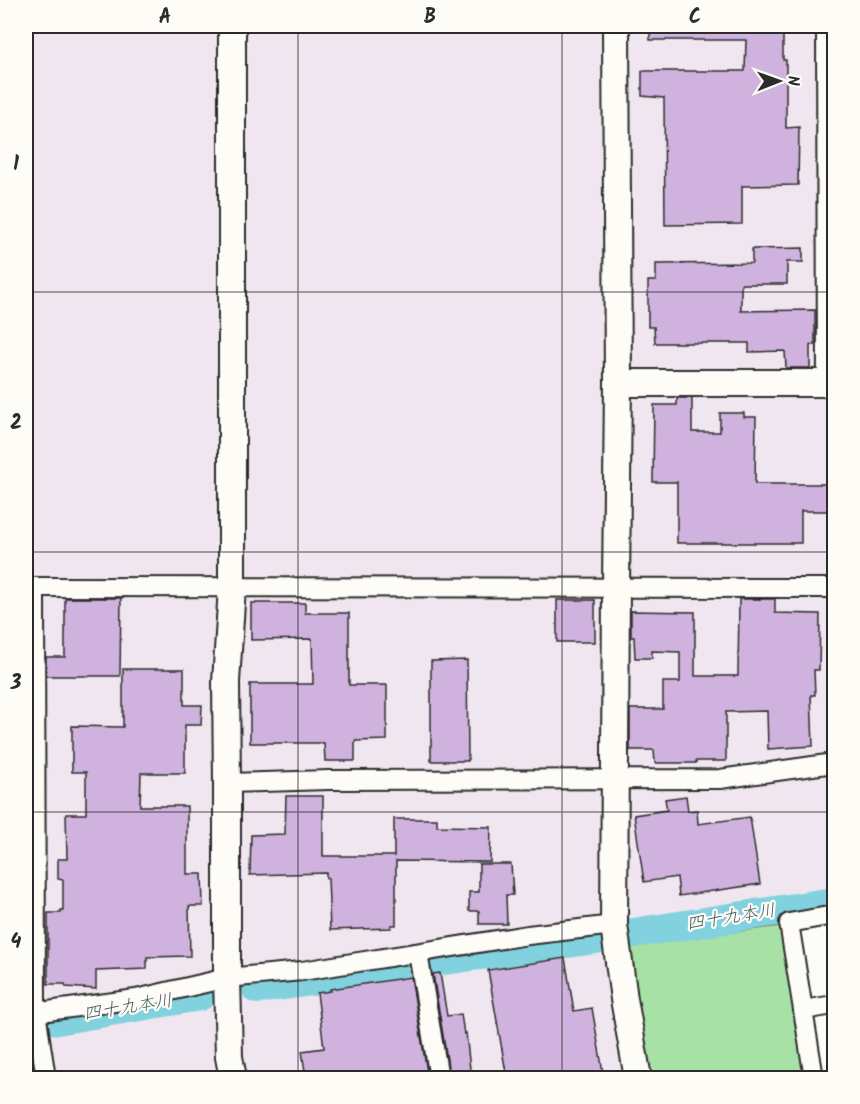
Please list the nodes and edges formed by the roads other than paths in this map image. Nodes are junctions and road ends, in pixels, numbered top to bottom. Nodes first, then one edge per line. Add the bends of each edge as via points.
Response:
1 (232, 26) edge
2 (616, 26) edge
3 (830, 26) edge
4 (618, 383) junction
5 (833, 383) edge
6 (30, 587) edge
7 (232, 587) junction
8 (616, 588) junction
9 (834, 588) edge
10 (30, 721) edge
11 (834, 763) edge
12 (615, 780) junction
13 (227, 783) junction
14 (31, 830) edge
15 (834, 915) edge
16 (614, 925) junction
17 (418, 953) junction
18 (227, 978) junction
19 (834, 1005) edge
20 (803, 1010) junction
21 (31, 1013) edge
22 (46, 1078) edge
23 (233, 1078) edge
24 (439, 1078) edge
25 (638, 1078) edge
26 (814, 1078) edge

1 - 7 street
2 - 4 street
3 - 5 street
4 - 5 street
4 - 8 street
6 - 7 street
6 - 10 street
7 - 8 street
7 - 13 street via 226,682
8 - 9 street
8 - 12 street
10 - 14 street
11 - 12 street via 720,779
12 - 13 street
12 - 16 street
13 - 18 street
14 - 21 street
15 - 20 street via 789,922
16 - 17 street
16 - 25 street
17 - 18 street
17 - 24 street
18 - 21 street via 136,999
18 - 23 street
19 - 20 street
20 - 26 street
21 - 22 street

